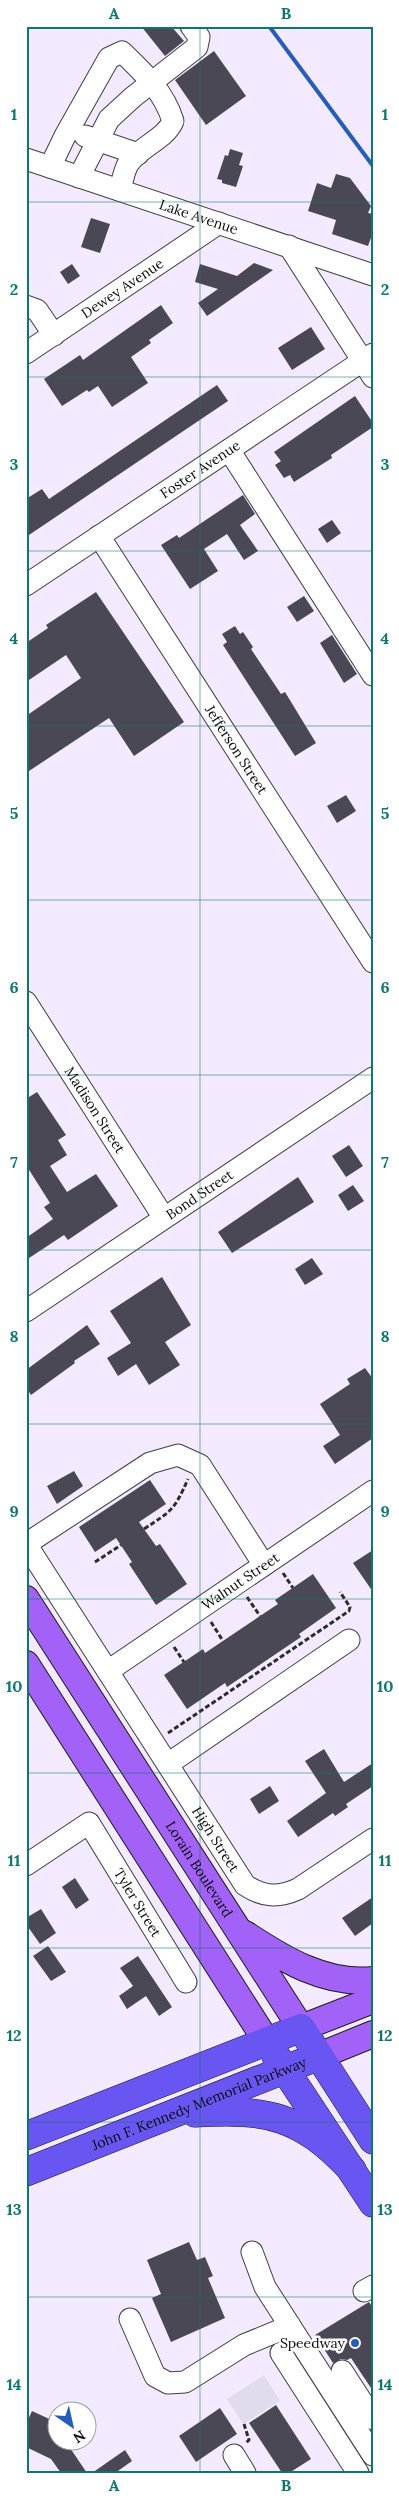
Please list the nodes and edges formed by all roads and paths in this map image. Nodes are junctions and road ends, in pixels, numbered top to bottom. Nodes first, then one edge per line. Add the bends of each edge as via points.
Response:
1 (191, 26) edge
2 (152, 81) junction
3 (68, 130) junction
4 (98, 141) junction
5 (138, 154) junction
6 (26, 159) edge
7 (50, 167) junction
8 (79, 176) junction
9 (120, 190) junction
10 (219, 223) junction
11 (289, 246) junction
12 (373, 275) edge
13 (26, 306) edge
14 (54, 334) junction
15 (26, 353) edge
16 (369, 364) edge
17 (229, 450) junction
18 (99, 536) junction
19 (26, 585) edge
20 (373, 675) edge
21 (373, 962) edge
22 (26, 1002) edge
23 (373, 1078) edge
24 (164, 1218) junction
25 (26, 1311) edge
26 (185, 1486) dead end
27 (373, 1491) edge
28 (144, 1530) dead end
29 (26, 1544) edge
30 (121, 1545) dead end
31 (96, 1562) dead end
32 (273, 1567) junction
33 (293, 1588) dead end
34 (340, 1592) dead end
35 (245, 1594) dead end
36 (26, 1599) edge
37 (260, 1616) dead end
38 (209, 1620) dead end
39 (349, 1640) dead end
40 (223, 1641) dead end
41 (173, 1644) dead end
42 (184, 1662) dead end
43 (26, 1664) edge
44 (108, 1671) junction
45 (163, 1736) dead end
46 (168, 1764) junction
47 (373, 1839) edge
48 (26, 1865) edge
49 (238, 1930) junction
50 (373, 1980) edge
51 (186, 1982) dead end
52 (373, 2000) edge
53 (301, 2028) junction
54 (373, 2034) edge
55 (267, 2042) junction
56 (319, 2056) junction
57 (285, 2070) junction
58 (173, 2114) junction
59 (26, 2136) edge
60 (373, 2140) edge
61 (352, 2170) junction
62 (26, 2172) edge
63 (373, 2203) edge
64 (252, 2252) dead end
65 (130, 2320) dead end
66 (290, 2326) junction
67 (281, 2353) dead end
68 (342, 2371) dead end
69 (373, 2419) edge
70 (244, 2424) dead end
71 (249, 2440) dead end
72 (234, 2455) dead end
73 (373, 2455) edge
74 (245, 2473) edge
75 (358, 2473) edge

1 - 2 street via 199,37 197,47
2 - 3 street via 122,52 116,53 109,58
2 - 4 street via 109,119
2 - 5 street via 169,108 173,121 170,128
3 - 4 street
3 - 7 street
4 - 5 street
4 - 8 street
5 - 9 street via 128,165
6 - 7 street, Lake Avenue
7 - 8 street, Lake Avenue
8 - 9 street, Lake Avenue
9 - 10 street, Lake Avenue
10 - 11 street, Lake Avenue
10 - 14 street, Dewey Avenue
11 - 12 street, Lake Avenue
11 - 16 street
13 - 14 street via 38,310
14 - 15 street, Dewey Avenue
16 - 17 street, Foster Avenue
17 - 18 street, Foster Avenue
17 - 20 street
18 - 19 street, Foster Avenue
18 - 21 street, Jefferson Street
22 - 24 street, Madison Street
23 - 24 street, Bond Street
24 - 25 street, Bond Street
26 - 28 path via 173,1510
27 - 32 street, Walnut Street
29 - 32 street via 150,1463 178,1455 200,1465
29 - 44 street
30 - 31 path
32 - 33 path
32 - 44 street, Walnut Street
34 - 45 path via 350,1607 349,1611
35 - 37 path
36 - 49 main road, Lorain Boulevard
38 - 40 path
39 - 46 street
41 - 42 path
43 - 55 main road
44 - 46 street, High Street
46 - 47 street, High Street via 245,1885 257,1893 285,1895 298,1889
48 - 51 street, Tyler Street via 89,1823
49 - 50 main road via 299,1967 332,1977
49 - 53 main road, Lorain Boulevard
52 - 53 main road
53 - 55 highway
53 - 56 highway, Lorain Boulevard
54 - 56 main road, John F. Kennedy Memorial Parkway
55 - 57 highway
55 - 59 highway
56 - 57 highway, John F. Kennedy Memorial Parkway
56 - 60 highway, Lorain Boulevard
57 - 58 highway, John F. Kennedy Memorial Parkway
57 - 61 highway
58 - 61 highway via 240,2111 272,2116 302,2128 329,2146
58 - 62 highway, John F. Kennedy Memorial Parkway
61 - 63 highway
64 - 66 street via 265,2287
65 - 66 street via 155,2376 168,2383 185,2382 244,2345
66 - 73 street
67 - 75 street
68 - 69 street
70 - 71 path
72 - 74 street

